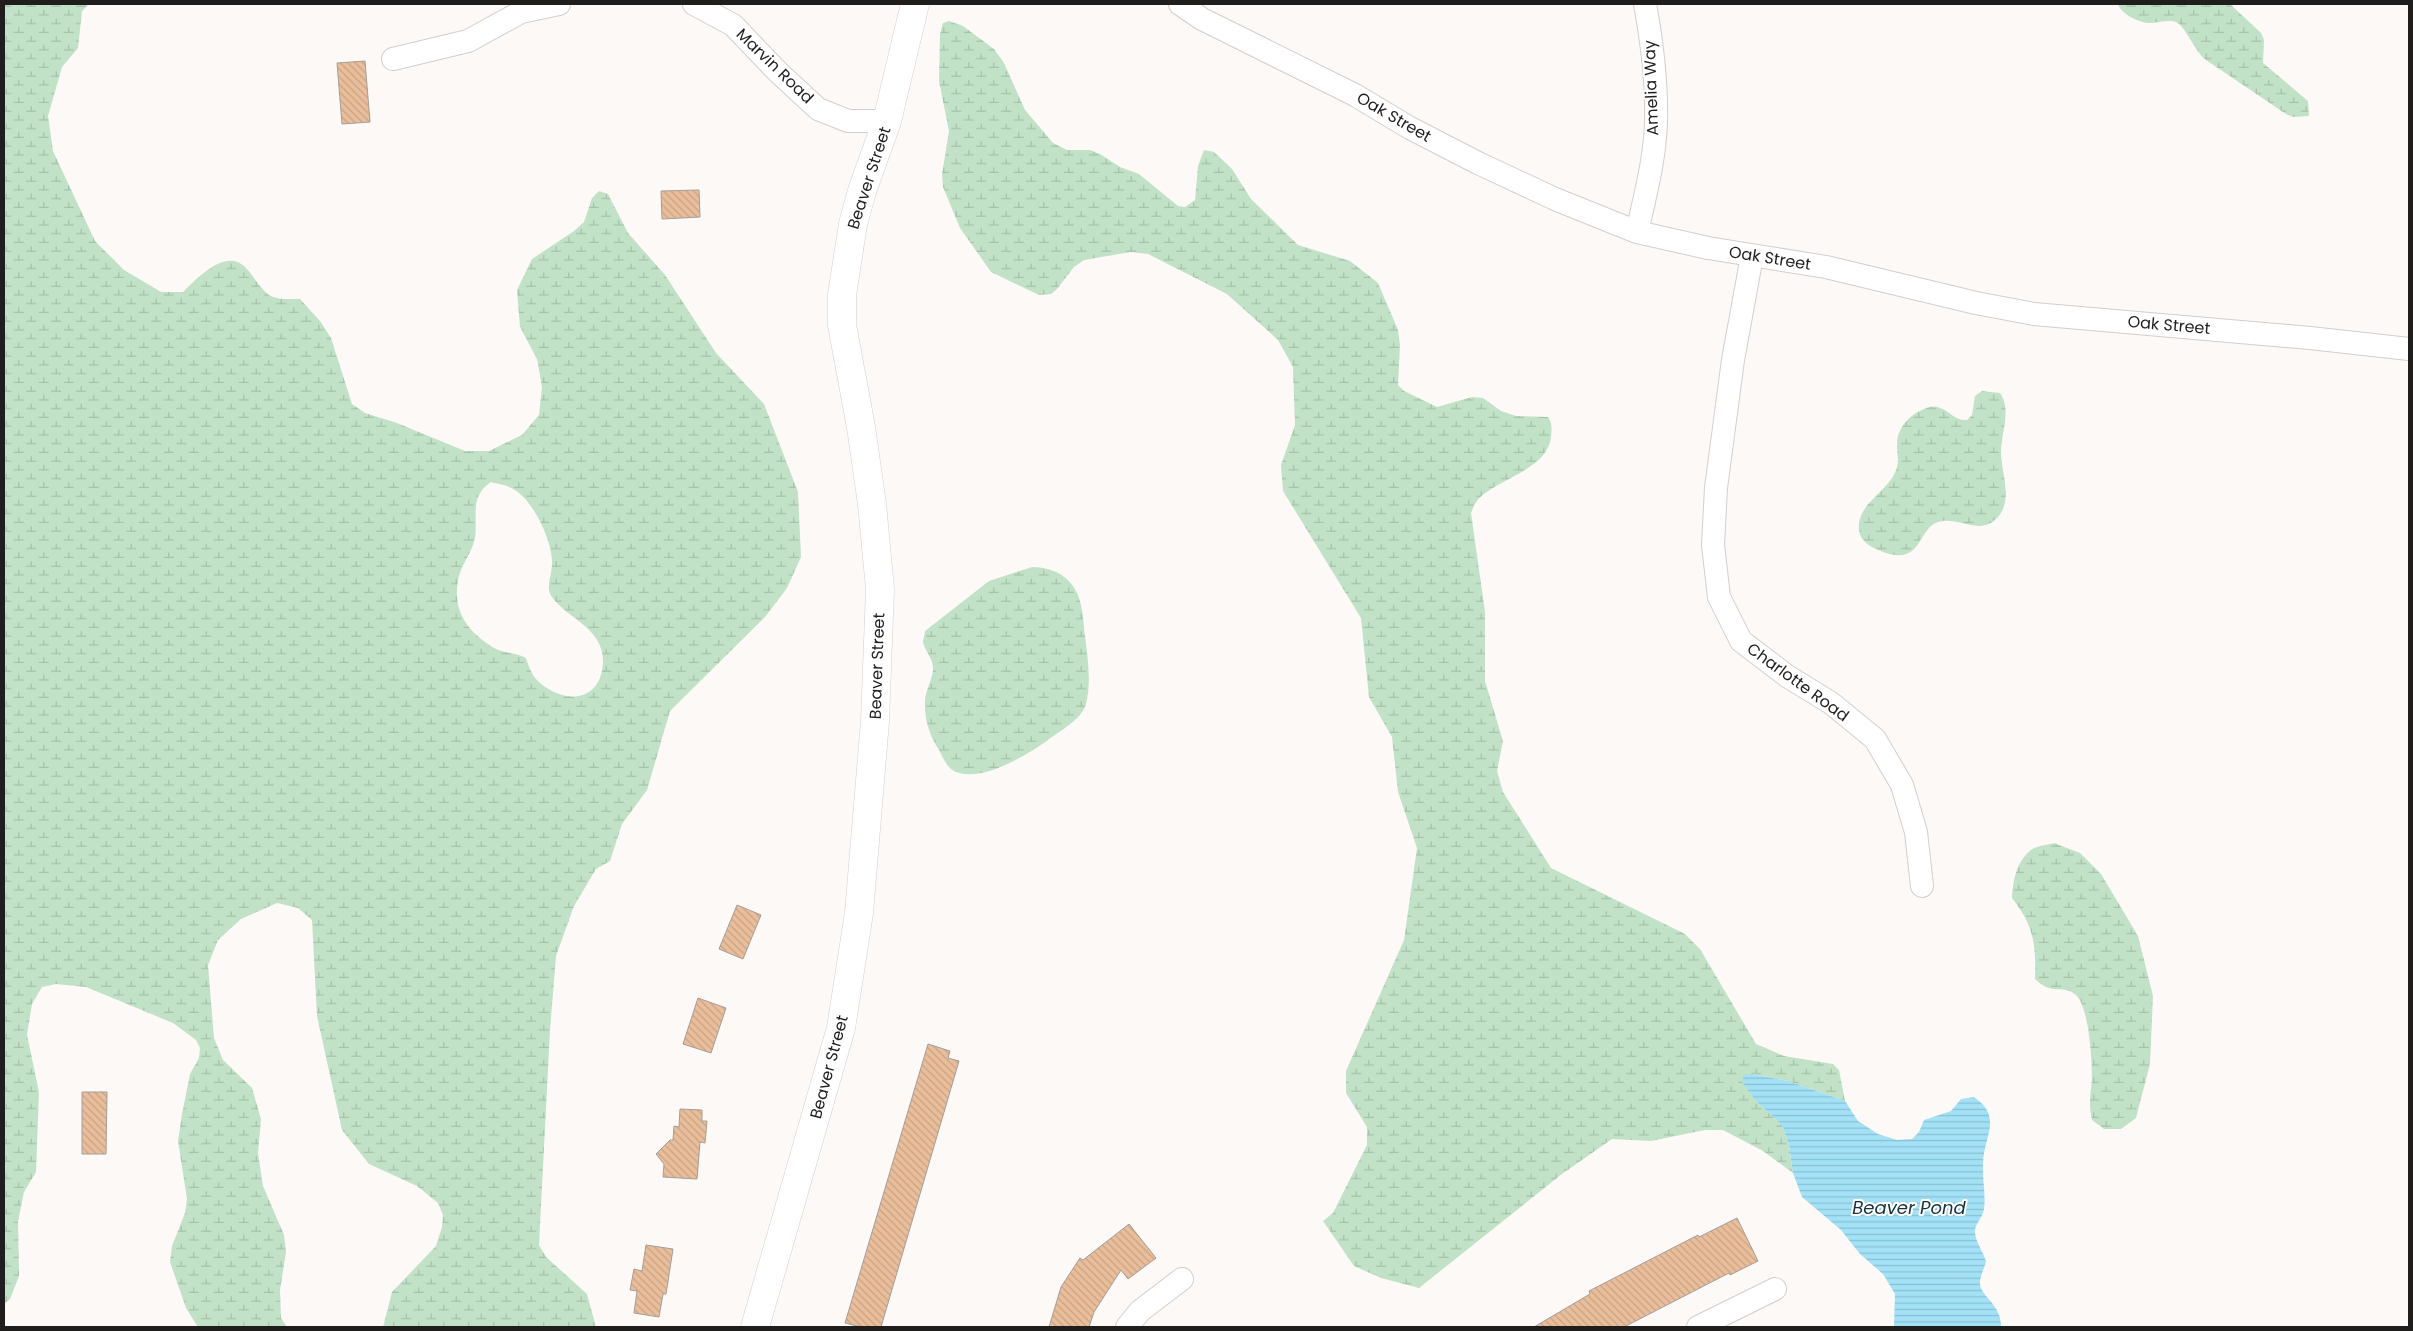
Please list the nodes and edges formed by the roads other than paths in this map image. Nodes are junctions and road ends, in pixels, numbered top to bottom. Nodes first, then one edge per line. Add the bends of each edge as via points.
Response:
1 (559, 4) edge
2 (694, 4) edge
3 (915, 4) edge
4 (1180, 4) edge
5 (1645, 4) edge
6 (393, 59) dead end
7 (887, 121) junction
8 (1637, 232) junction
9 (1752, 256) junction
10 (2409, 350) edge
11 (1922, 886) dead end
12 (1182, 1279) dead end
13 (1775, 1289) dead end
14 (755, 1327) edge
15 (1127, 1327) edge
16 (1698, 1327) edge

1 - 6 street via 521,12 468,41
2 - 7 street, Marvin Road via 733,25 818,109 848,121
3 - 7 street, Beaver Street
4 - 8 street, Oak Street via 1202,19 1355,95 1478,164
5 - 8 street, Amelia Way via 1653,57 1656,123
7 - 14 street, Beaver Street via 853,224 842,295 842,325 864,446 880,589 875,712 859,913 841,1028
8 - 9 street, Oak Street
9 - 10 street, Oak Street via 1826,267 2034,314
9 - 11 street, Charlotte Road via 1730,378 1716,488 1714,545 1719,597 1741,641 1875,739 1902,785 1916,832
12 - 15 street via 1140,1311
13 - 16 street

